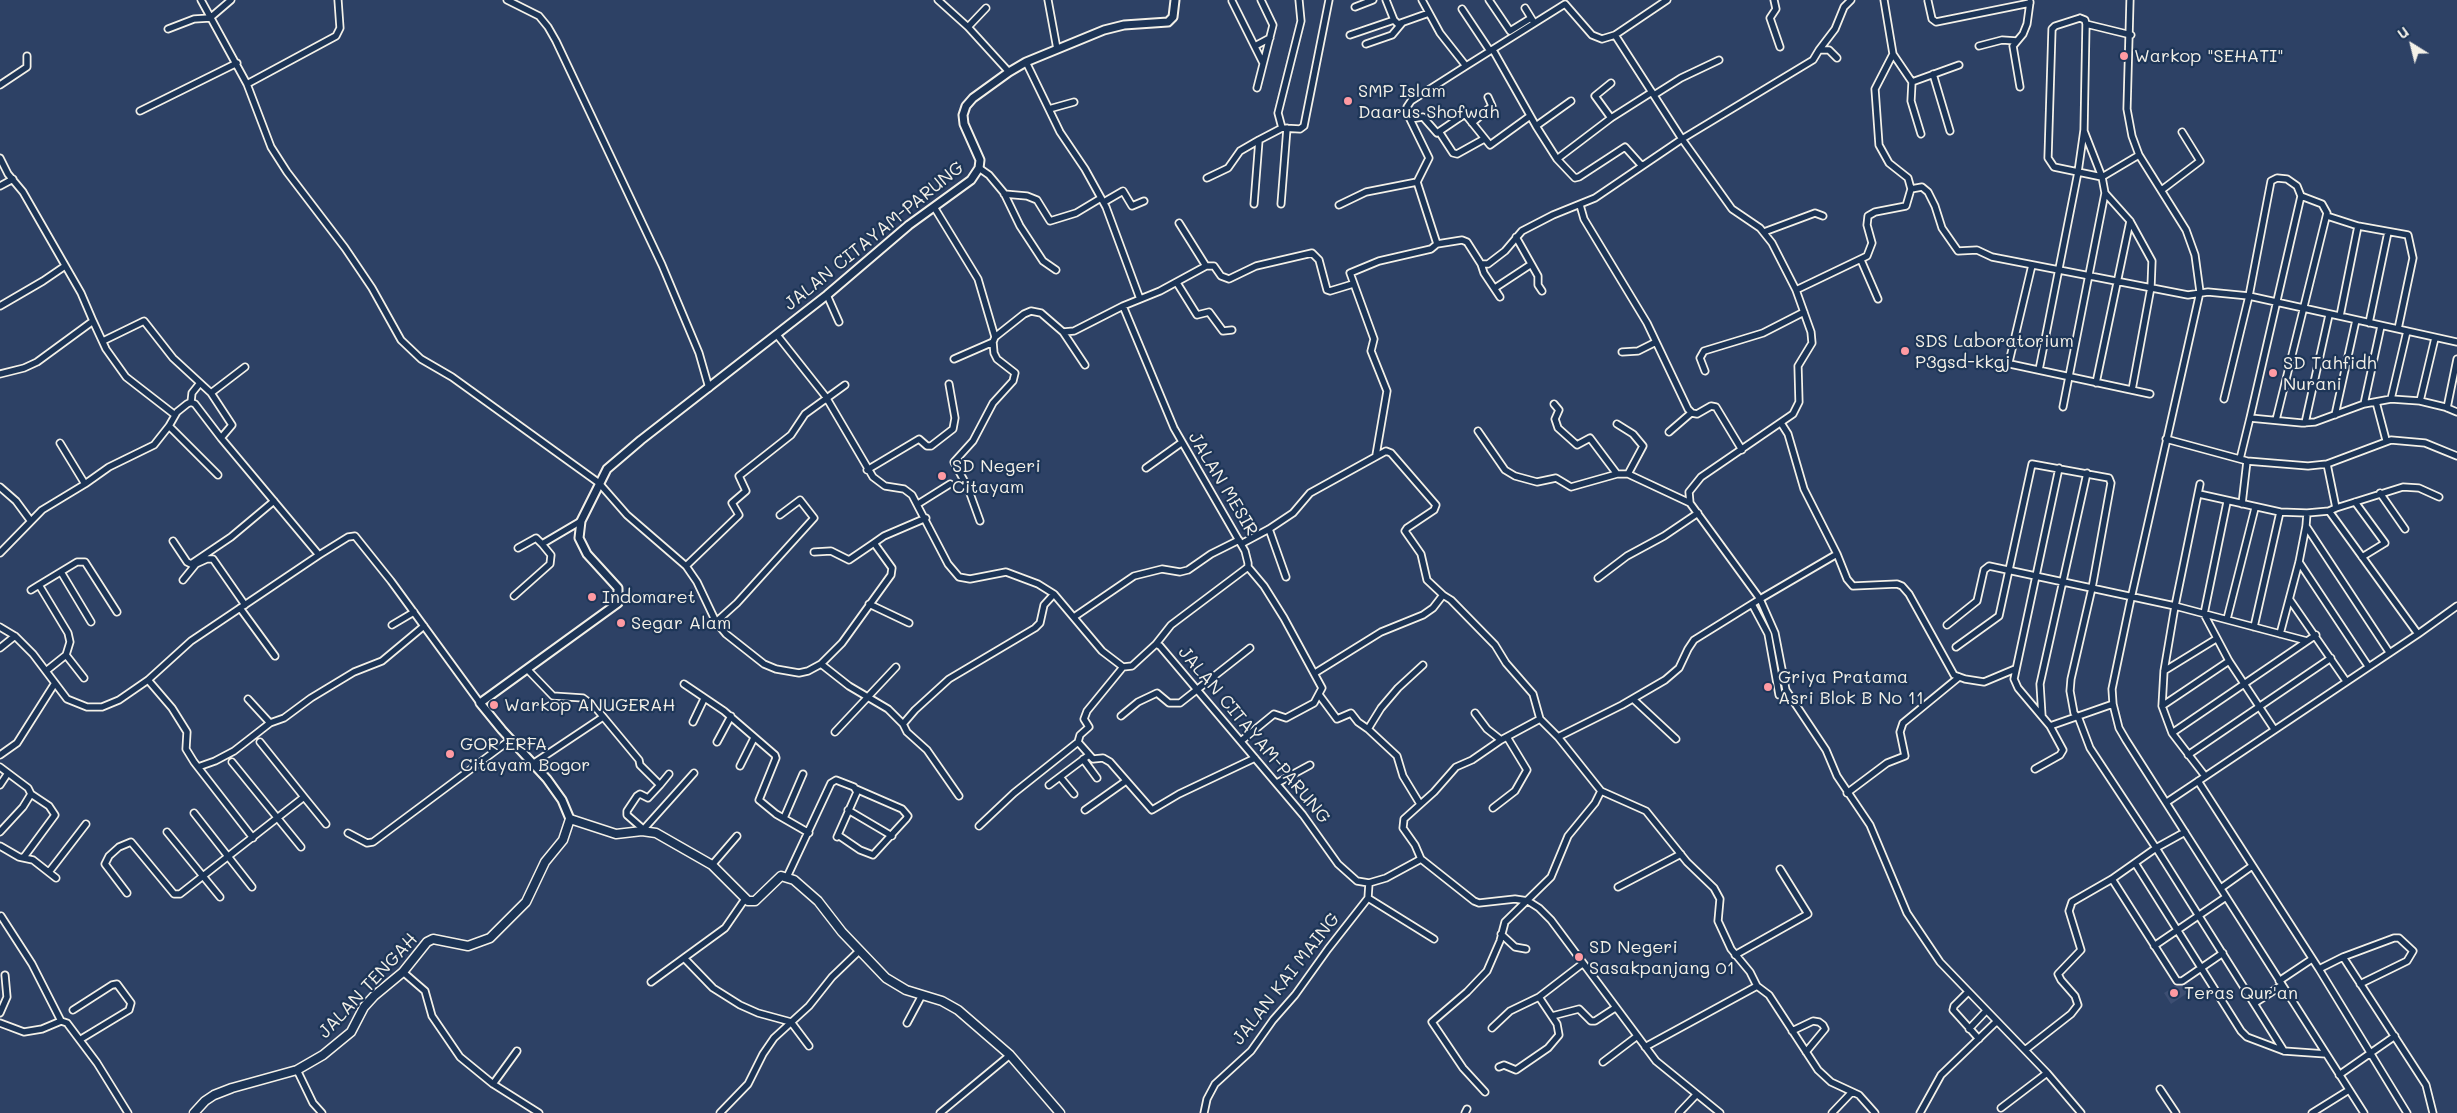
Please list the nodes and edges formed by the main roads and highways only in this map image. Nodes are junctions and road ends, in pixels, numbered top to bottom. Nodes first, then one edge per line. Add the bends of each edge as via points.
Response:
1 (194, 1113) edge
2 (1060, 1113) edge

1 - 2 main road, JALAN TENGAH via 214,1095 297,1070 323,1055 347,1035 374,996 403,972 427,942 433,939 468,946 483,942 498,931 526,902 545,862 567,833 570,819 616,834 643,830 656,833 712,865 744,899 755,900 779,877 787,876 818,901 859,951 892,982 958,1010 1010,1055

